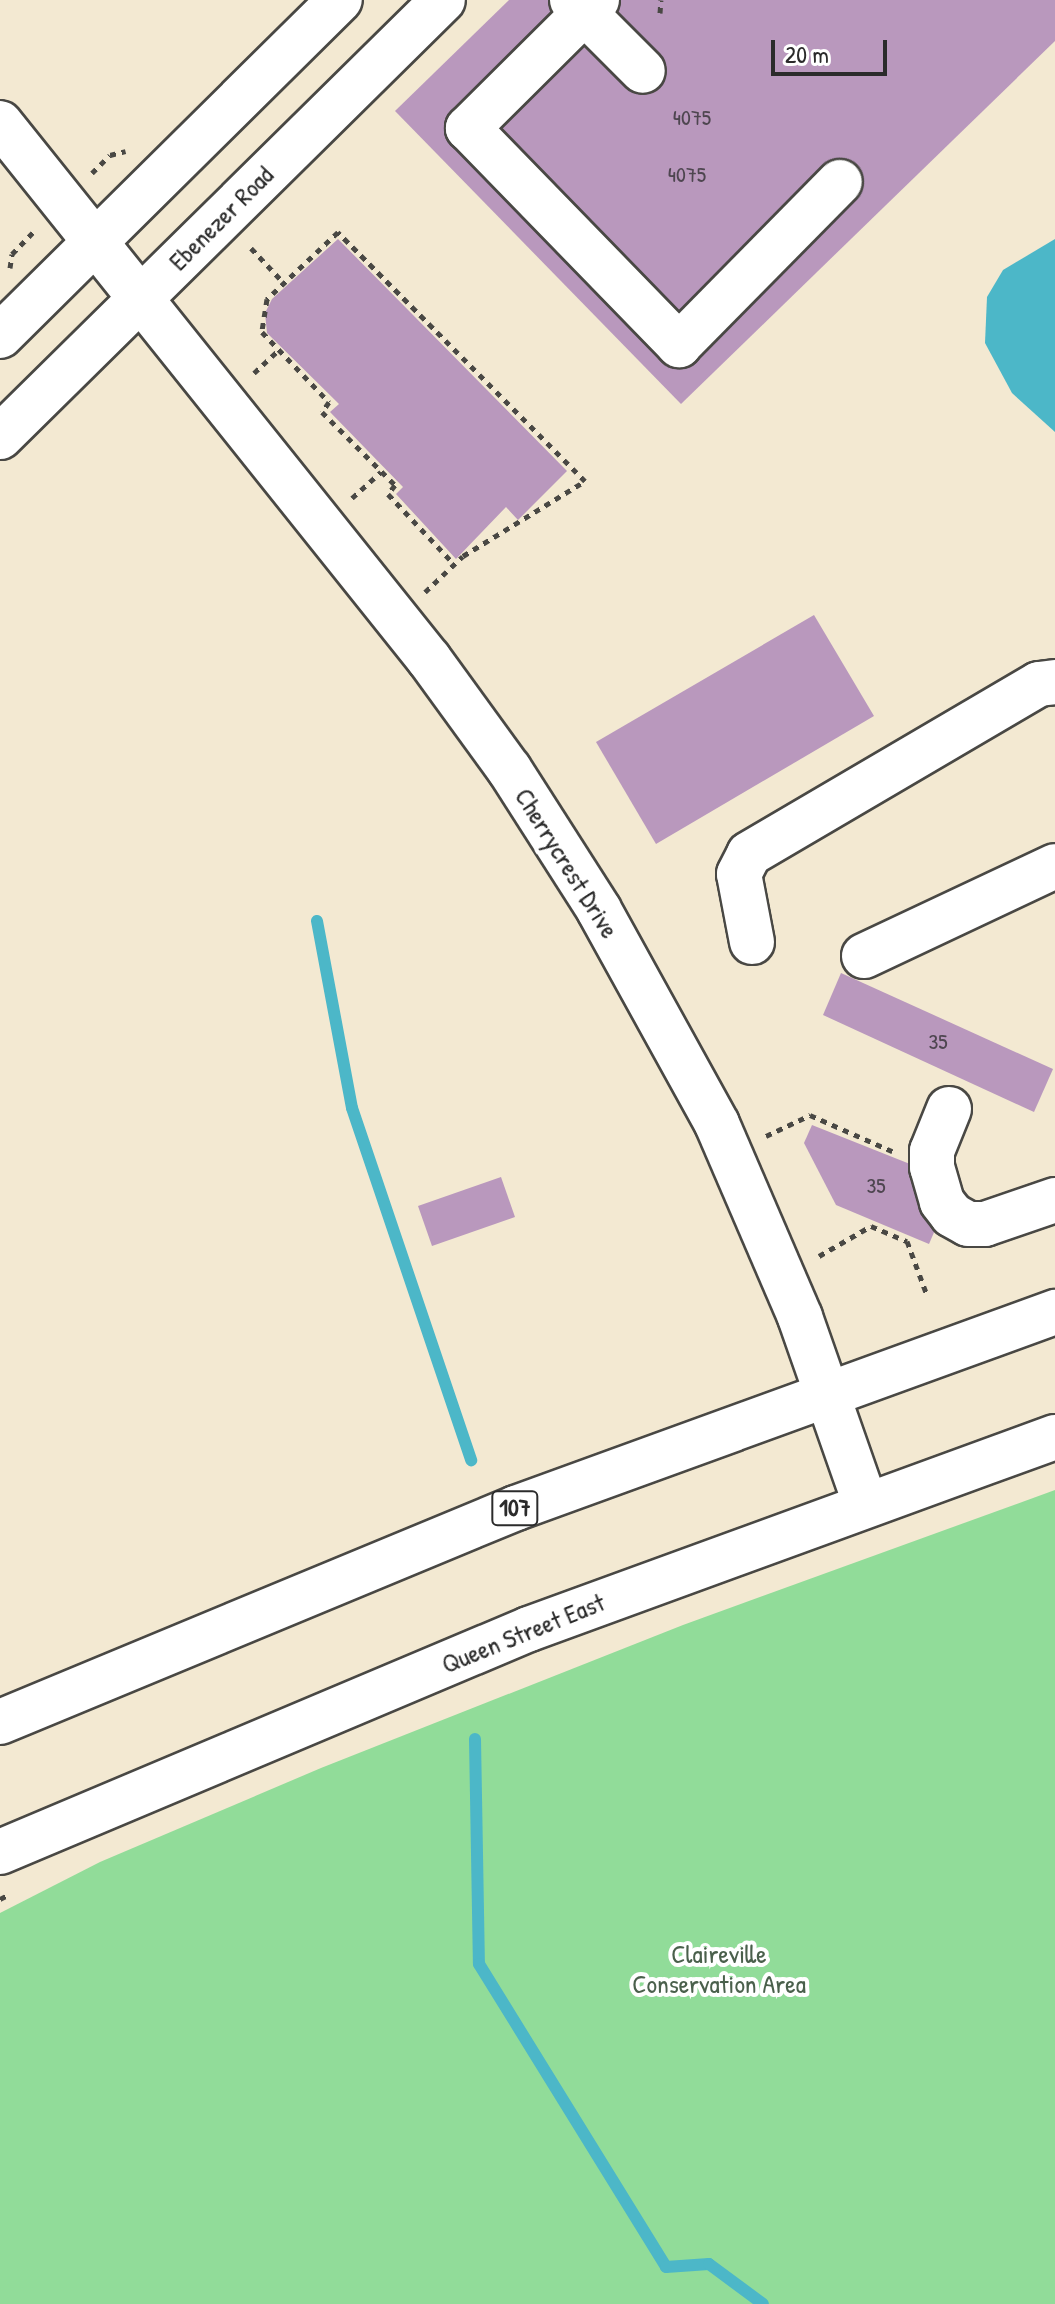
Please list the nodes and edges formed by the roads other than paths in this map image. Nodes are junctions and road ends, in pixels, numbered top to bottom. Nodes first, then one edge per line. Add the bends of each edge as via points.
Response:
1 (340, 0) edge
2 (443, 0) edge
3 (585, 4) edge
4 (643, 71) dead end
5 (0, 123) edge
6 (840, 182) dead end
7 (95, 241) junction
8 (141, 298) junction
9 (0, 336) edge
10 (0, 437) edge
11 (1055, 682) edge
12 (1055, 866) edge
13 (752, 942) dead end
14 (864, 956) dead end
15 (949, 1109) dead end
16 (1055, 1200) edge
17 (1055, 1312) edge
18 (827, 1393) junction
19 (1055, 1437) edge
20 (865, 1503) junction
21 (0, 1722) edge
22 (0, 1852) edge

1 - 7 main road
2 - 8 main road, Ebenezer Road
3 - 4 main road
3 - 6 main road via 468,128 679,345
5 - 7 main road, Cherrycrest Drive
7 - 8 main road, Cherrycrest Drive
7 - 9 main road
8 - 10 main road, Ebenezer Road
8 - 18 main road, Cherrycrest Drive via 429,659 509,769 599,910 717,1124
11 - 13 main road via 1039,684 749,854 739,874
12 - 14 main road
15 - 16 main road via 932,1151 932,1167 942,1202 952,1215 968,1224 985,1224
17 - 18 main road, 107
18 - 20 main road, Cherrycrest Drive
18 - 21 main road, 107 via 516,1508
19 - 20 main road, Queen Street East
20 - 22 main road, Queen Street East via 529,1629

